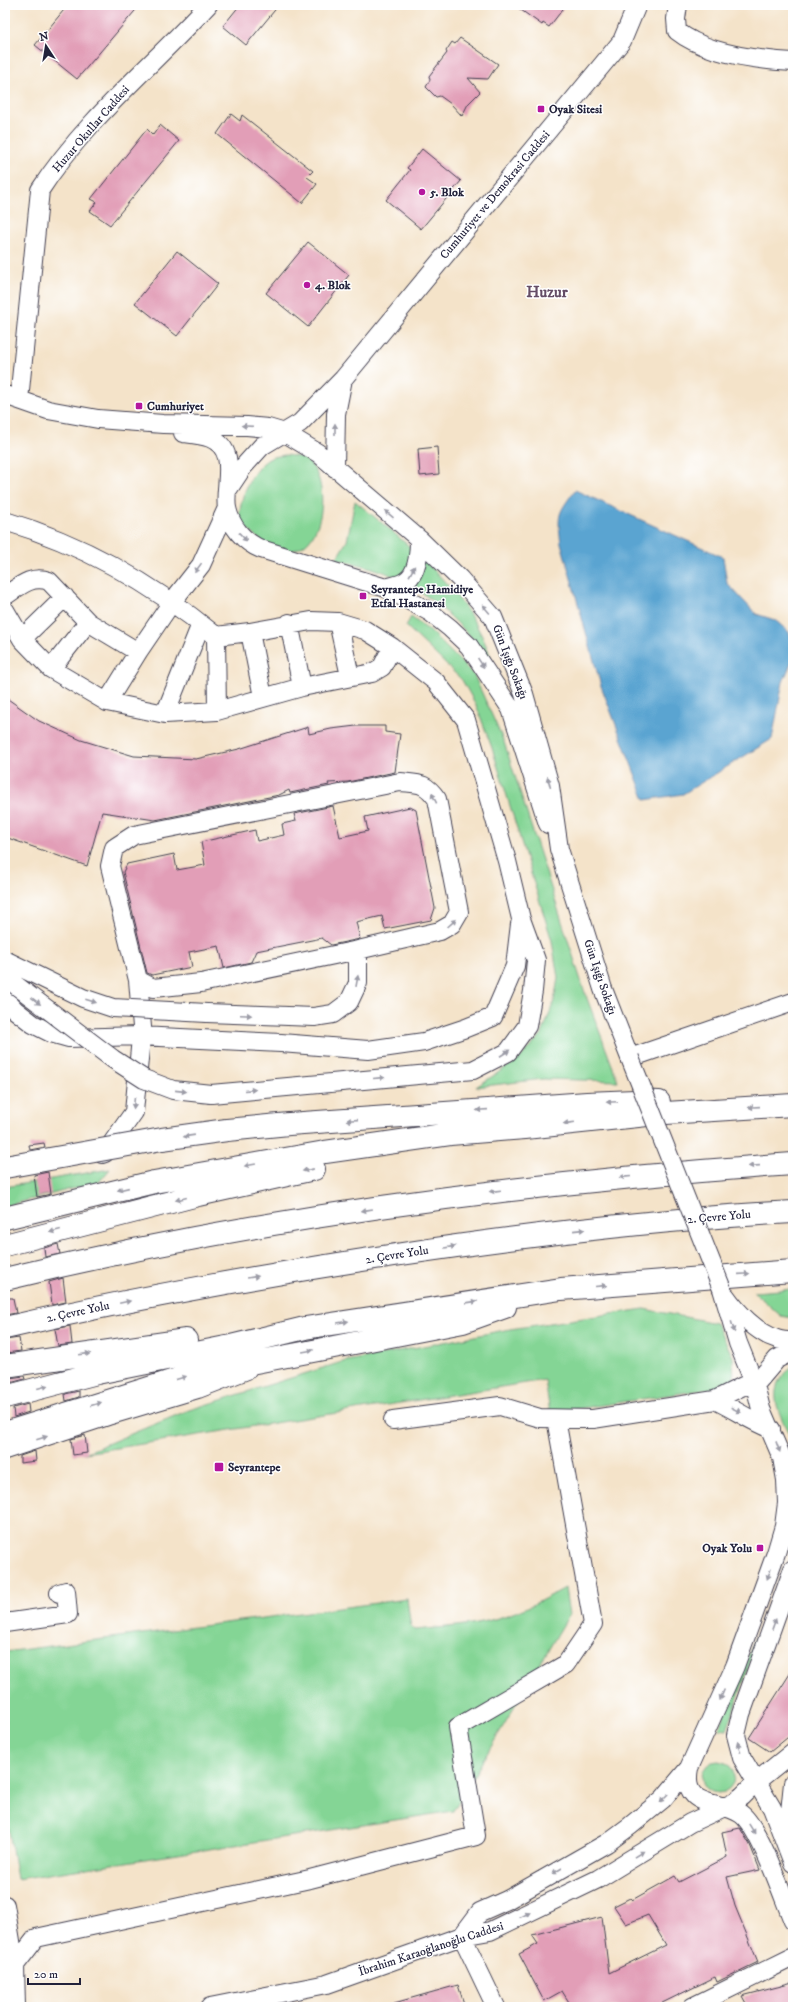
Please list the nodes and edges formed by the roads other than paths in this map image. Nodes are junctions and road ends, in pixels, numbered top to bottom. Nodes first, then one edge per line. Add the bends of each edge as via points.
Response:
1 (208, 5) edge
2 (637, 5) edge
3 (678, 5) edge
4 (793, 62) edge
5 (343, 379) junction
6 (12, 398) edge
7 (163, 424) junction
8 (285, 433) junction
9 (335, 468) junction
10 (228, 489) junction
11 (227, 508) junction
12 (5, 521) edge
13 (419, 539) junction
14 (386, 588) junction
15 (5, 596) edge
16 (65, 597) junction
17 (172, 602) junction
18 (5, 610) edge
19 (88, 622) junction
20 (338, 622) junction
21 (201, 624) junction
22 (289, 624) junction
23 (250, 632) junction
24 (216, 636) junction
25 (22, 639) junction
26 (392, 647) junction
27 (138, 652) junction
28 (51, 670) junction
29 (350, 676) junction
30 (302, 686) junction
31 (264, 697) junction
32 (107, 702) junction
33 (217, 711) junction
34 (165, 714) junction
35 (559, 849) junction
36 (520, 919) junction
37 (358, 950) junction
38 (5, 960) edge
39 (5, 978) edge
40 (138, 980) junction
41 (5, 999) edge
42 (793, 1002) edge
43 (140, 1036) junction
44 (630, 1058) junction
45 (793, 1105) edge
46 (720, 1110) junction
47 (525, 1128) junction
48 (793, 1164) edge
49 (5, 1167) edge
50 (5, 1177) edge
51 (793, 1212) edge
52 (5, 1218) edge
53 (5, 1245) edge
54 (793, 1271) edge
55 (5, 1279) edge
56 (561, 1289) junction
57 (722, 1289) junction
58 (5, 1328) edge
59 (305, 1328) junction
60 (793, 1341) edge
61 (793, 1351) edge
62 (274, 1357) junction
63 (5, 1366) edge
64 (755, 1384) junction
65 (5, 1397) edge
66 (715, 1400) junction
67 (556, 1419) junction
68 (393, 1420) dead end
69 (771, 1429) junction
70 (5, 1433) edge
71 (5, 1450) edge
72 (793, 1569) edge
73 (59, 1593) dead end
74 (5, 1623) edge
75 (793, 1752) edge
76 (689, 1768) junction
77 (757, 1781) junction
78 (793, 1783) edge
79 (722, 1807) junction
80 (786, 1845) junction
81 (793, 1863) edge
82 (5, 1905) edge
83 (793, 1921) edge
84 (462, 1936) junction
85 (793, 1956) edge
86 (15, 1965) junction
87 (219, 2006) edge
88 (16, 2007) edge
89 (496, 2007) edge
90 (692, 2007) edge

1 - 6 street, Huzur Okullar Caddesi via 136,77 59,162 40,190
2 - 5 street, Cumhuriyet ve Demokrasi Caddesi via 622,41
3 - 4 street via 678,31 687,39 722,52
5 - 8 street, Cumhuriyet ve Demokrasi Caddesi via 300,423
9 -> 5 street, Cumhuriyet ve Demokrasi Caddesi via 336,414
6 - 7 street via 48,410 91,418
8 -> 7 street via 247,426
7 - 10 street via 181,432 210,438 219,444 229,466
8 - 9 street, Gün Işığı Sokağı via 318,453
8 - 10 street, Cumhuriyet ve Demokrasi Caddesi via 262,446 242,467
13 -> 9 street, Gün Işığı Sokağı
10 - 11 street
11 -> 14 street via 233,525 243,539 253,546
11 -> 17 street via 201,565
12 - 17 street via 95,555
14 -> 13 street via 405,582 413,571 419,556
35 -> 13 street, Gün Işığı Sokağı via 550,786 524,694 493,617 460,579
14 -> 35 street, Gün Işığı Sokağı via 430,612 450,628 469,646 488,674 511,709 545,818
15 - 16 street via 29,580 41,578 50,580
16 - 19 street
16 - 25 street
17 - 21 street
17 - 27 street
18 - 25 street
19 - 27 street
19 - 28 street
20 - 22 street via 311,621
20 - 26 street via 365,630
20 - 29 street
21 - 24 street
21 - 34 street
22 - 23 street
22 - 30 street
23 - 24 street
23 - 31 street
24 - 33 street
25 - 28 street
26 - 29 street via 382,667 372,673
26 - 36 street via 436,682 466,720 507,861
27 - 32 street
28 - 32 street
29 - 30 street
30 - 31 street
31 - 33 street
32 - 34 street
33 - 34 street
35 - 44 street, Gün Işığı Sokağı via 603,989
39 -> 36 street, bridge via 113,1059 144,1079 173,1090 211,1094 473,1070 508,1052 527,1026 536,960
36 - 43 street via 516,966 493,1017 424,1042 368,1050
38 -> 37 street, bridge via 83,998 113,1008 314,1017 334,1014 349,1002 358,983
37 - 40 street via 201,983 153,988
37 -> 40 street via 440,931 457,918 459,912 436,800 429,788 400,782 134,835 114,848 110,866
40 - 43 street via 142,1027
41 - 43 street via 33,1024 63,1037
42 - 44 street
43 -> 50 street via 134,1112 105,1153
44 - 57 street, Gün Işığı Sokağı, bridge
45 -> 46 highway
46 -> 47 highway
46 -> 49 highway, bridge via 688,1104 635,1101 296,1123 147,1142
47 -> 52 highway via 450,1134 254,1164 154,1182
47 -> 53 highway via 450,1145 274,1176
48 -> 55 highway via 606,1178 457,1196 214,1235
58 -> 51 highway, 2. Çevre Yolu via 236,1280 456,1246 590,1229
56 -> 54 highway
59 -> 56 highway
62 -> 56 highway via 462,1322
57 - 60 street via 732,1305 757,1327 777,1339
57 -> 64 street via 738,1343
63 -> 59 highway via 253,1330
65 -> 59 highway via 97,1373
61 - 64 street via 777,1359
70 -> 62 highway via 194,1374
71 -> 62 street via 198,1389
64 - 66 street via 743,1386
64 - 69 street via 761,1409
66 - 67 street via 593,1419
66 -> 69 street
67 - 68 street via 540,1418 500,1406
67 - 86 street via 593,1624 566,1664 458,1727 476,1836 310,1879 36,1938
69 -> 76 street via 782,1458 786,1480 784,1526 735,1666
77 -> 72 street via 742,1758 737,1730
73 - 74 street via 66,1591 68,1614
75 - 77 street, İbrahim Karaoğlanoğlu Caddesi
76 - 79 street via 689,1786 693,1794 701,1801
76 -> 84 street via 663,1799 630,1826 607,1843 507,1900 480,1912
77 - 79 street, İbrahim Karaoğlanoğlu Caddesi via 742,1796
77 - 80 street via 772,1808
78 - 80 street
79 -> 83 street via 741,1814 753,1827
84 -> 79 street, İbrahim Karaoğlanoğlu Caddesi via 490,1931 598,1879 690,1823
80 - 81 street
82 - 86 street
84 - 87 street, İbrahim Karaoğlanoğlu Caddesi via 327,1984
84 - 89 street
85 - 90 street
86 - 88 street

